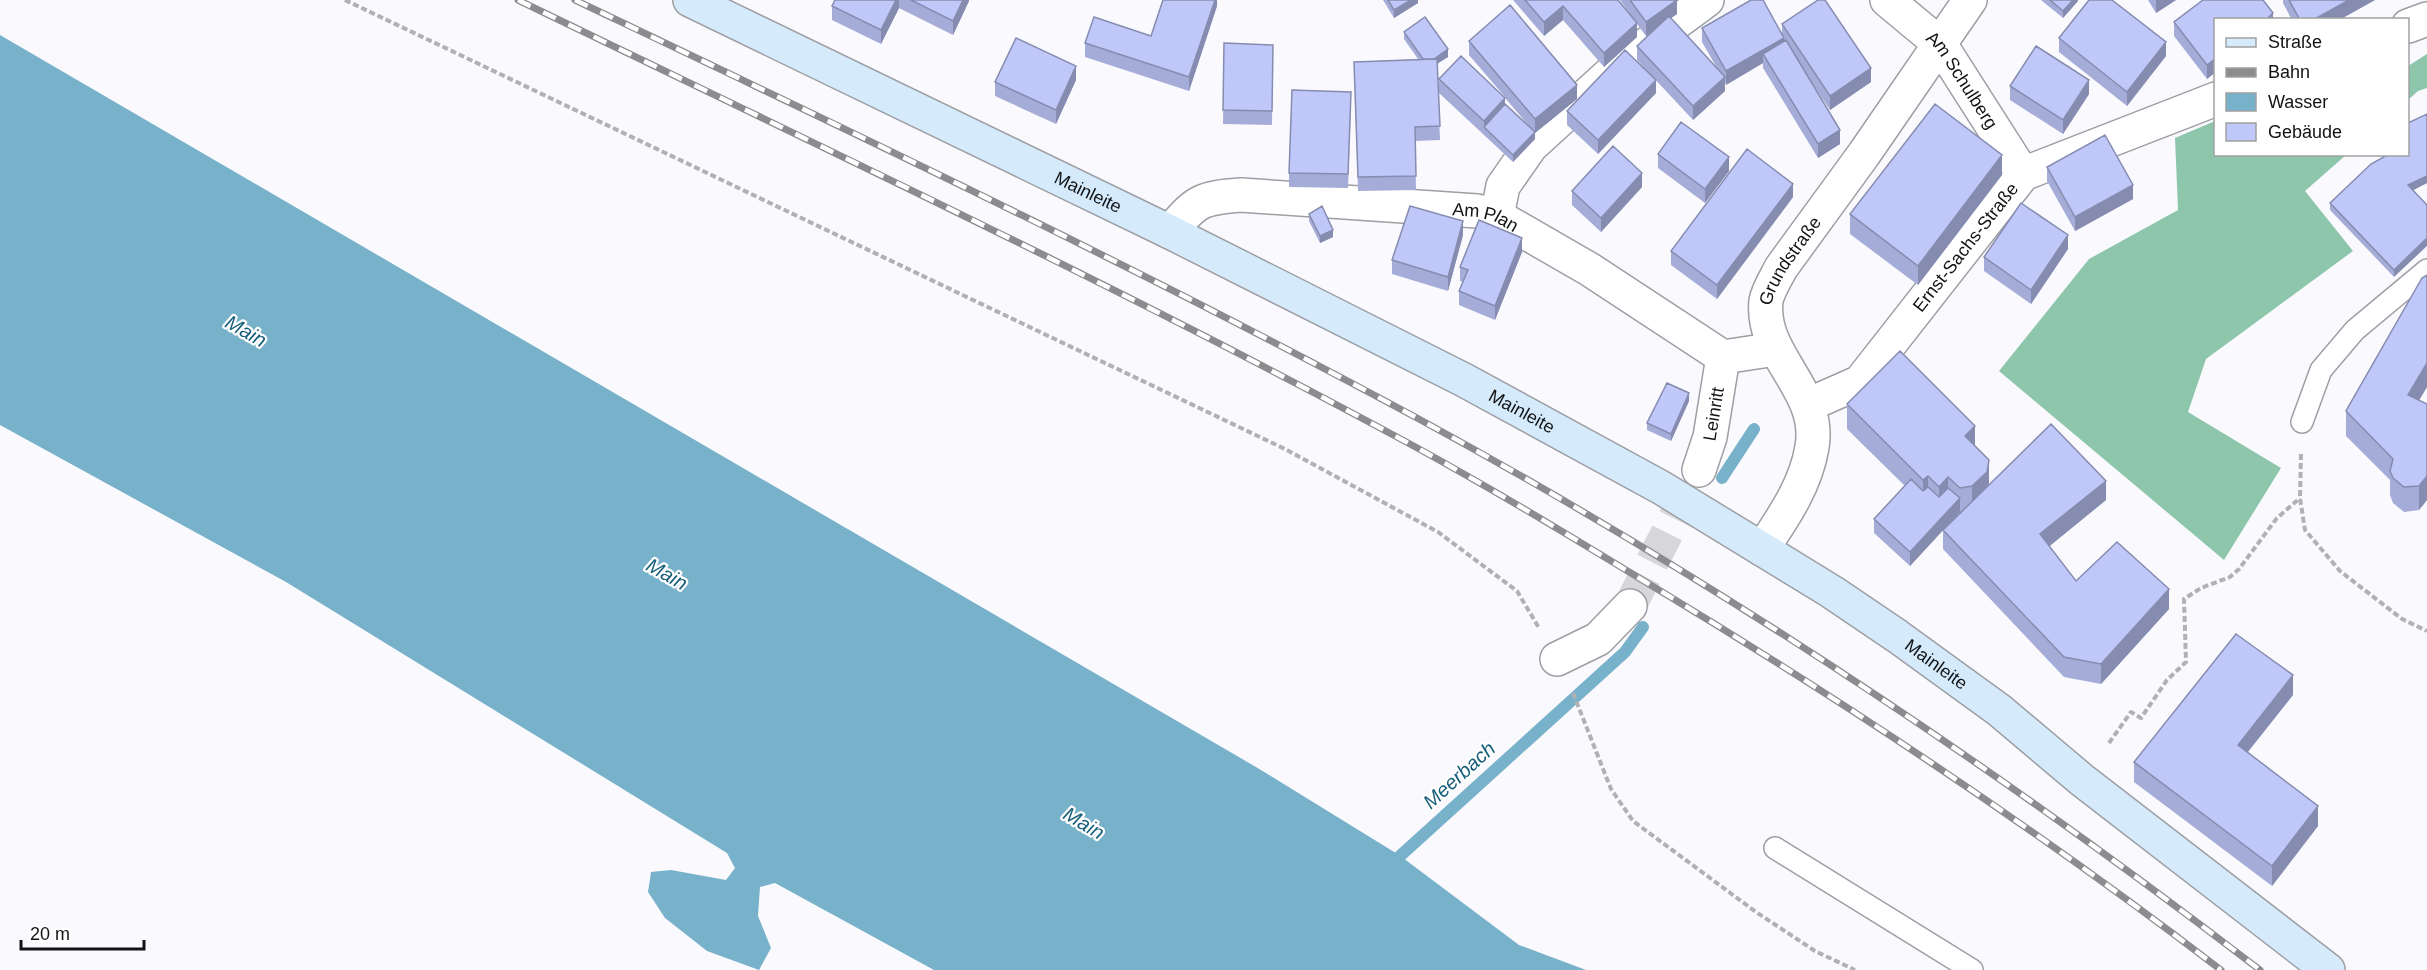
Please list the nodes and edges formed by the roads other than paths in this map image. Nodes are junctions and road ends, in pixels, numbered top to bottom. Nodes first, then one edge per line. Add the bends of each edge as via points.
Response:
1 (690, 0) edge
2 (1887, 0) edge
3 (1970, 0) edge
4 (1696, 2) edge
5 (2427, 19) edge
6 (2409, 26) edge
7 (1940, 44) junction
8 (2214, 100) edge
9 (2023, 174) junction
10 (1497, 216) junction
11 (1170, 232) junction
12 (2427, 270) edge
13 (1776, 349) junction
14 (1723, 357) junction
15 (1808, 405) junction
16 (2302, 422) road end
17 (1699, 470) tunnel mouth
18 (1762, 549) junction
19 (1630, 606) tunnel mouth
20 (1557, 659) road end
21 (1775, 849) dead end
22 (1972, 970) edge
23 (2328, 970) edge

1 - 11 main road, Mainleite
2 - 7 street, Am Schulberg
3 - 7 street, Grundstraße
4 - 10 street via 1531,146 1503,186
5 - 6 street
7 - 9 street, Am Schulberg
7 - 13 street, Grundstraße via 1781,268 1766,301 1769,331
8 - 9 street, Ernst-Sachs-Straße
9 - 15 street, Ernst-Sachs-Straße via 1860,382
10 - 11 street, Am Plan via 1477,211 1241,195 1210,197 1191,207
10 - 14 street, Am Plan via 1608,280
11 - 18 main road, Mainleite via 1464,380 1662,488
12 - 16 lane via 2355,330 2321,370
13 - 14 street
13 - 15 street, Grundstraße
14 - 17 street, Leinritt via 1710,437
15 - 18 street, Grundstraße via 1813,422 1812,447 1791,506
18 - 23 main road, Mainleite via 1897,636 1999,710 2082,780
19 - 20 street via 1598,639
21 - 22 lane

